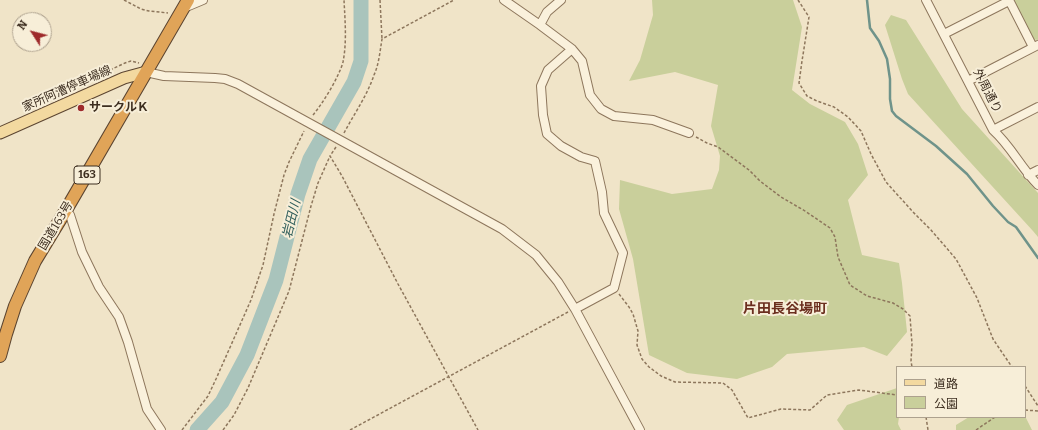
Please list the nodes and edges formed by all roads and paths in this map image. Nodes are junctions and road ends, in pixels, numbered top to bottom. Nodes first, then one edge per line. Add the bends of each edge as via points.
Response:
1 (124, 0) edge
2 (203, 0) edge
3 (344, 0) edge
4 (380, 0) edge
5 (454, 0) edge
6 (504, 0) edge
7 (561, 0) edge
8 (798, 0) edge
9 (926, 0) edge
10 (1009, 1) edge
11 (184, 8) edge
12 (540, 25) junction
13 (944, 34) junction
14 (382, 39) junction
15 (1035, 46) edge
16 (572, 49) junction
17 (144, 67) junction
18 (104, 79) dead end
19 (968, 81) junction
20 (1038, 107) edge
21 (308, 122) junction
22 (993, 130) junction
23 (0, 133) edge
24 (689, 133) joint
25 (340, 140) junction
26 (330, 156) junction
27 (1038, 170) edge
28 (1028, 175) junction
29 (1038, 184) edge
30 (66, 210) junction
31 (614, 288) junction
32 (575, 309) junction
33 (0, 356) edge
34 (912, 366) edge
35 (1011, 366) edge
36 (449, 377) junction
37 (1026, 388) edge
38 (896, 394) edge
39 (1038, 406) edge
40 (1026, 410) edge
41 (1038, 411) edge
42 (926, 418) edge
43 (994, 418) edge
44 (161, 430) edge
45 (182, 430) edge
46 (223, 430) edge
47 (350, 430) edge
48 (478, 430) edge
49 (640, 430) edge
50 (928, 430) edge
51 (976, 430) edge

1 - 11 path via 149,12 175,13
2 - 11 street
3 - 21 path via 343,62 335,82
4 - 14 path
5 - 14 path
6 - 12 street
7 - 12 street via 547,12
8 - 35 path via 809,17 799,83 807,96 848,116 861,131 886,182 956,260 977,298 993,339
9 - 13 street, 外周通り
10 - 13 street
10 - 15 street
11 - 17 highway, 国道163号 / 163
12 - 16 street
13 - 19 street, 外周通り
14 - 25 path via 375,75
15 - 19 street
16 - 24 street via 582,61 590,95 601,109 614,116 653,120
16 - 31 street via 548,70 543,81 543,115 547,134 581,158 595,161 604,213 623,254
17 - 18 path via 131,61 112,69
17 - 21 street via 164,76 225,79
17 - 23 main road, 家所阿漕停車場線
17 - 30 highway, 国道163号 / 163
19 - 22 street, 外周通り
20 - 22 street
21 - 25 street
21 - 45 path via 284,175 263,265 251,300 208,396
22 - 28 street, 外周通り via 1002,138
24 - 34 path via 718,147 781,197 830,228 835,237 838,257 850,285 867,296 894,303 910,316
25 - 26 path
25 - 32 street via 502,229 536,255 558,282
26 - 36 path
26 - 46 path via 312,200 289,291 248,388
27 - 28 street
28 - 29 street, 外周通り
30 - 33 highway, 国道163号 / 163 via 26,280
30 - 44 street via 99,287 119,318 146,409
31 - 32 street
31 - 38 path via 633,314 638,331 637,345 642,360 649,367 661,376 676,382 723,383 732,390 748,418 781,409 810,410 827,395 859,390
32 - 36 path
32 - 49 street
36 - 47 path
36 - 48 path
37 - 39 path
40 - 41 path
42 - 50 path
43 - 51 path

